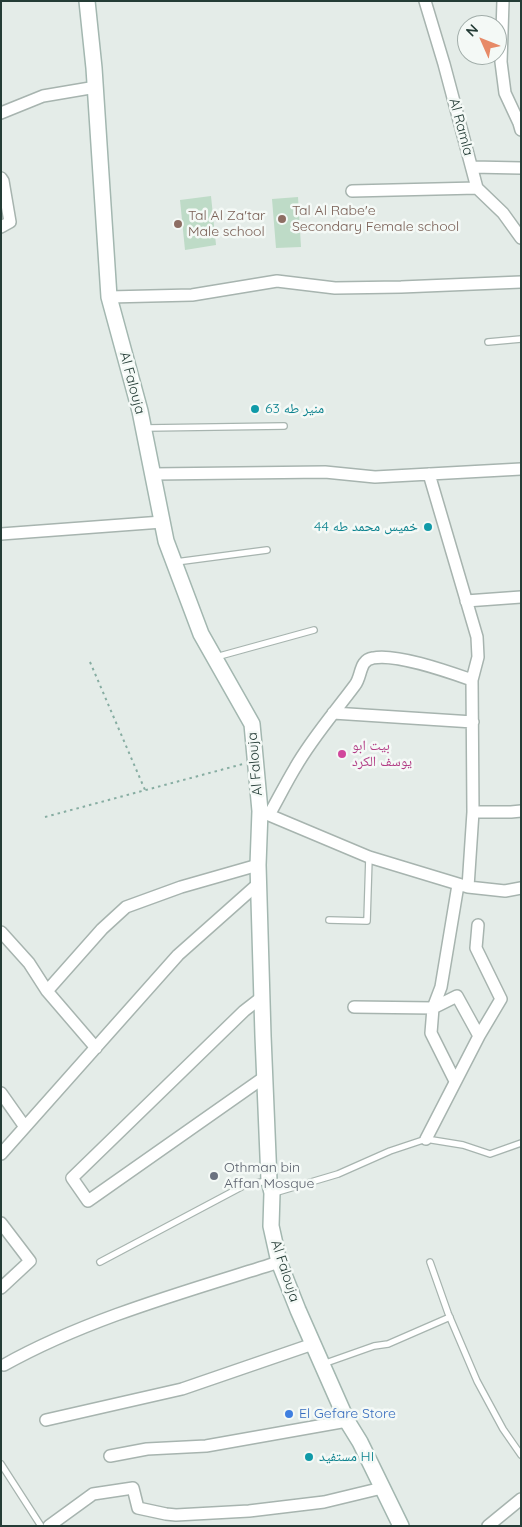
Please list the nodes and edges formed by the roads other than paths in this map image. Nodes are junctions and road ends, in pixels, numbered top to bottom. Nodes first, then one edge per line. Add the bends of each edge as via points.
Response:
1 (87, 1) edge
2 (425, 1) edge
3 (503, 1) edge
4 (96, 87) junction
5 (1, 113) edge
6 (521, 130) edge
7 (472, 167) junction
8 (521, 168) edge
9 (2, 180) edge
10 (478, 188) junction
11 (352, 191) dead end
12 (1, 227) edge
13 (521, 238) edge
14 (521, 282) edge
15 (109, 297) junction
16 (521, 338) edge
17 (488, 342) dead end
18 (284, 426) dead end
19 (143, 428) junction
20 (521, 469) edge
21 (153, 474) junction
22 (429, 474) junction
23 (162, 522) junction
24 (1, 534) edge
25 (267, 550) dead end
26 (174, 563) junction
27 (521, 597) edge
28 (466, 601) junction
29 (314, 630) dead end
30 (214, 658) junction
31 (472, 680) junction
32 (333, 713) junction
33 (473, 722) junction
34 (521, 811) edge
35 (473, 812) junction
36 (265, 813) junction
37 (369, 857) junction
38 (258, 865) junction
39 (259, 883) junction
40 (463, 886) junction
41 (521, 888) edge
42 (329, 920) dead end
43 (478, 925) dead end
44 (1, 932) edge
45 (47, 991) junction
46 (262, 997) junction
47 (354, 1007) dead end
48 (433, 1008) junction
49 (479, 1036) junction
50 (96, 1048) junction
51 (266, 1076) junction
52 (455, 1081) junction
53 (1, 1093) edge
54 (25, 1127) junction
55 (426, 1139) junction
56 (521, 1143) edge
57 (1, 1154) edge
58 (270, 1187) junction
59 (1, 1223) edge
60 (100, 1262) dead end
61 (279, 1262) junction
62 (430, 1262) dead end
63 (1, 1288) edge
64 (450, 1317) junction
65 (314, 1344) junction
66 (323, 1364) junction
67 (4, 1365) dead end
68 (46, 1420) dead end
69 (347, 1421) junction
70 (521, 1455) edge
71 (110, 1456) dead end
72 (1, 1464) edge
73 (382, 1488) junction
74 (521, 1499) edge
75 (41, 1526) edge
76 (49, 1526) edge
77 (401, 1526) edge
78 (488, 1526) edge

1 - 4 main road, Al Falouja
2 - 7 street, Al Ramla
3 - 6 street via 501,62 505,93
4 - 5 street via 42,96
4 - 15 main road, Al Falouja
7 - 8 street
7 - 10 street, Al Ramla
9 - 12 street via 10,222
10 - 11 street
10 - 13 street, Al Ramla via 503,213
14 - 15 street via 335,288 277,281 192,295
15 - 19 main road, Al Falouja
16 - 17 lane
18 - 19 lane
19 - 21 main road, Al Falouja
20 - 22 street
21 - 22 street via 325,472 375,477
21 - 23 main road, Al Falouja
22 - 28 street
23 - 24 street
23 - 26 main road, Al Falouja
25 - 26 lane
26 - 30 main road, Al Falouja via 201,634
27 - 28 street
28 - 31 street via 477,637 478,657
29 - 30 lane
30 - 36 main road, Al Falouja via 252,724
31 - 32 street via 390,657 371,658 363,664 357,682
31 - 33 street
32 - 33 street
32 - 36 street
33 - 35 street
34 - 35 street
35 - 40 street
36 - 37 street
36 - 38 main road, Al Falouja
37 - 40 street
37 - 42 lane via 367,921
38 - 39 main road, Al Falouja
38 - 45 street via 181,887 126,908 102,929
39 - 46 main road, Al Falouja
39 - 50 street via 178,955
40 - 41 street via 505,891
40 - 48 street via 441,987
43 - 49 street via 476,948 501,999
44 - 45 street via 30,963
45 - 50 street
46 - 51 main road, Al Falouja
46 - 51 street via 72,1178 88,1201
47 - 48 street
48 - 49 street via 457,996
48 - 52 street via 431,1033
49 - 52 street
50 - 54 street
51 - 58 main road, Al Falouja
52 - 55 street
53 - 54 street
54 - 57 street
55 - 56 lane via 463,1145 490,1154
55 - 58 lane via 338,1174
58 - 60 lane via 245,1185
58 - 61 main road, Al Falouja via 271,1226
59 - 63 street via 30,1261
61 - 65 main road, Al Falouja
61 - 67 street via 79,1329
62 - 64 lane
64 - 66 lane via 388,1344
64 - 70 lane via 477,1381
65 - 66 main road, Al Falouja
65 - 68 street via 182,1389
66 - 69 main road, Al Falouja
69 - 71 street via 206,1446 147,1449
69 - 73 main road, Al Falouja
72 - 75 lane
73 - 76 street via 324,1502 176,1515 138,1508 133,1488 93,1494
73 - 77 main road, Al Falouja
74 - 78 street

